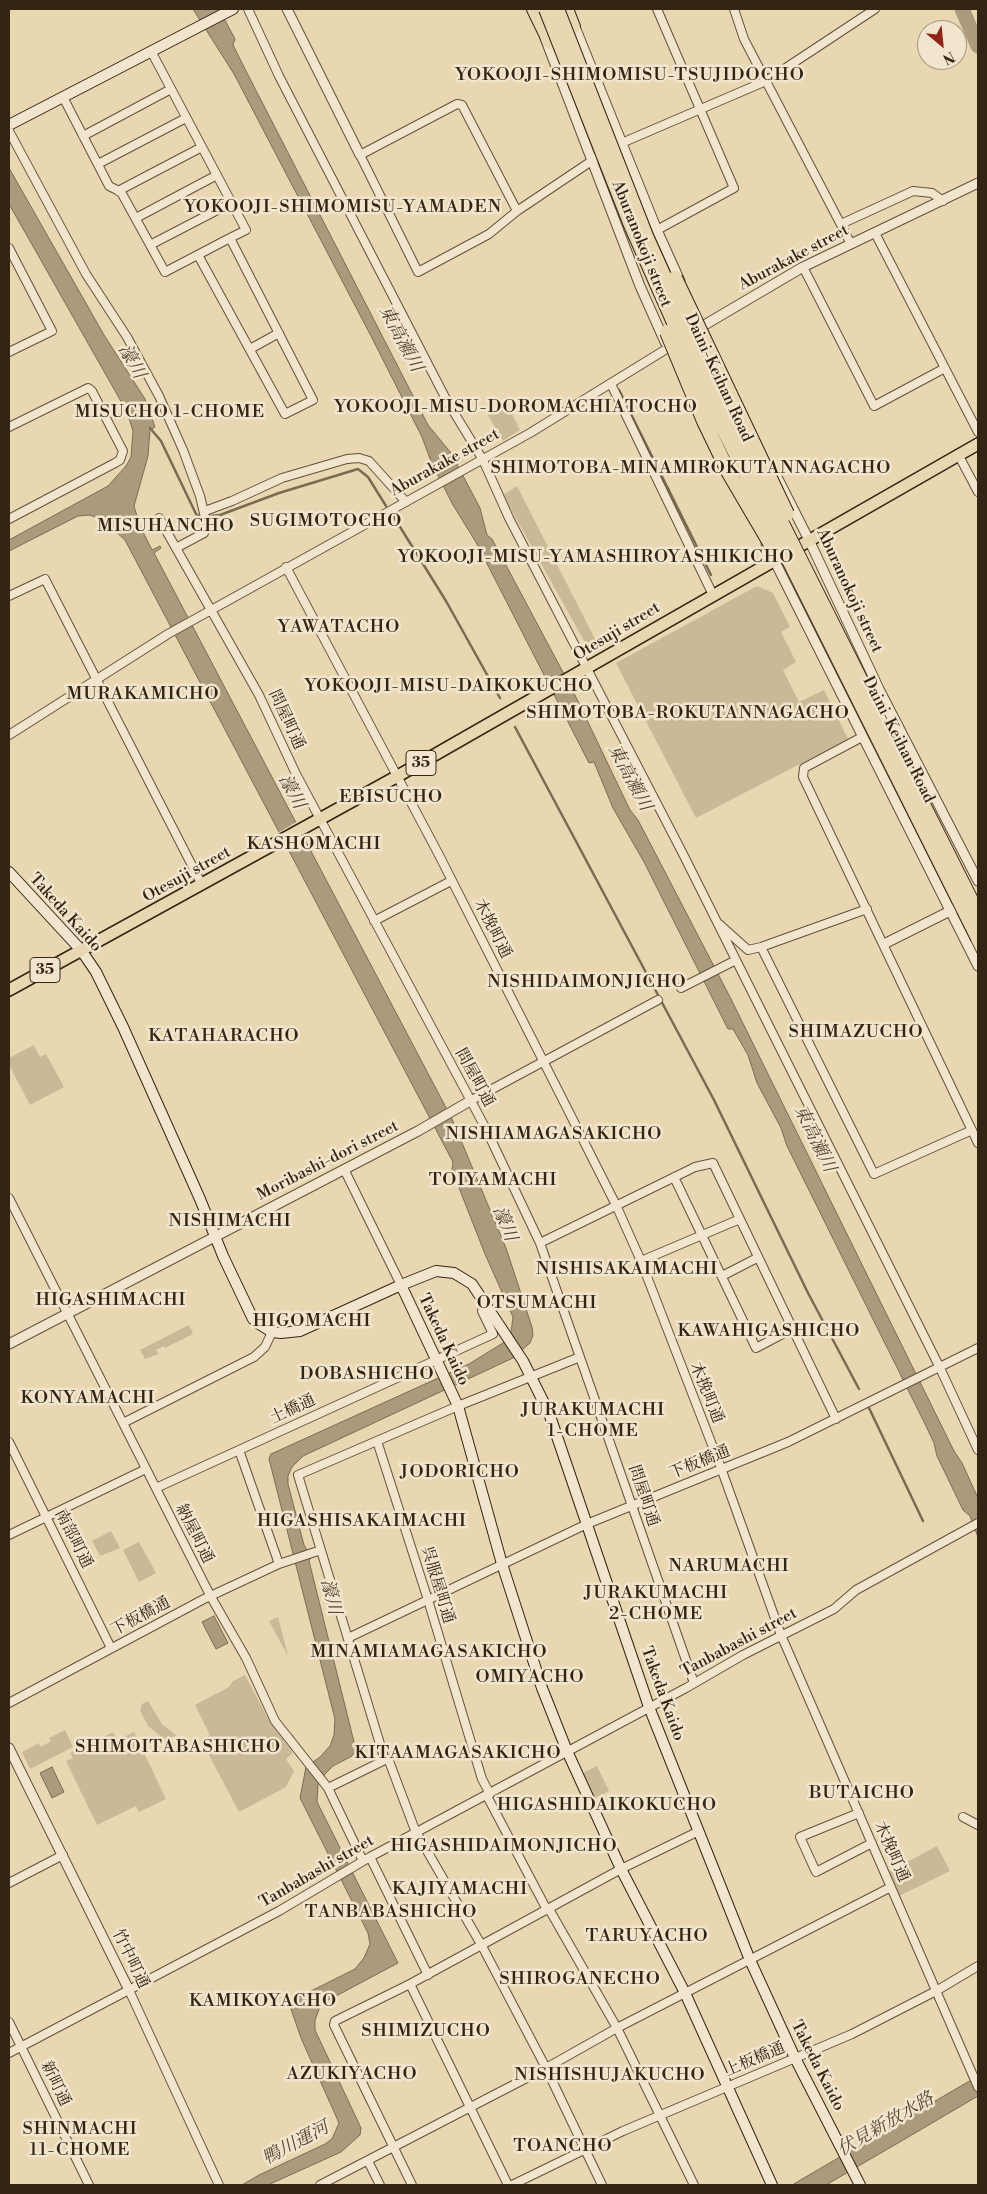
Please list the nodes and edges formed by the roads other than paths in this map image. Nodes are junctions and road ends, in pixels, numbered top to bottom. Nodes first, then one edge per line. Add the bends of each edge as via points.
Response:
1 (234, 9) edge
2 (248, 9) edge
3 (286, 9) edge
4 (534, 9) edge
5 (546, 9) edge
6 (557, 9) edge
7 (567, 9) edge
8 (657, 9) edge
9 (734, 9) edge
10 (875, 9) edge
11 (152, 51) junction
12 (766, 81) junction
13 (171, 89) junction
14 (63, 97) junction
15 (700, 110) junction
16 (186, 118) junction
17 (9, 125) edge
18 (9, 131) edge
19 (83, 136) junction
20 (622, 142) junction
21 (202, 147) junction
22 (360, 155) junction
23 (592, 160) junction
24 (98, 164) junction
25 (217, 175) junction
26 (978, 183) edge
27 (118, 190) junction
28 (943, 200) junction
29 (231, 203) junction
30 (517, 211) junction
31 (136, 218) junction
32 (840, 224) junction
33 (656, 230) junction
34 (875, 233) junction
35 (230, 238) junction
36 (851, 244) junction
37 (150, 245) junction
38 (9, 248) edge
39 (198, 255) junction
40 (803, 267) junction
41 (701, 327) junction
42 (279, 333) junction
43 (668, 348) junction
44 (250, 349) junction
45 (9, 352) edge
46 (945, 368) junction
47 (611, 384) junction
48 (9, 427) edge
49 (978, 432) edge
50 (978, 444) edge
51 (959, 456) junction
52 (483, 460) junction
53 (978, 492) edge
54 (406, 502) junction
55 (206, 515) junction
56 (158, 518) dead end
57 (9, 519) edge
58 (809, 540) junction
59 (176, 548) junction
60 (774, 560) junction
61 (286, 568) junction
62 (713, 595) junction
63 (9, 596) edge
64 (210, 610) junction
65 (819, 610) junction
66 (583, 671) junction
67 (97, 679) junction
68 (9, 735) edge
69 (862, 737) junction
70 (396, 777) junction
71 (320, 820) junction
72 (9, 872) edge
73 (978, 880) edge
74 (451, 881) junction
75 (202, 885) junction
76 (978, 897) edge
77 (867, 909) junction
78 (950, 911) junction
79 (978, 914) edge
80 (374, 921) junction
81 (717, 923) junction
82 (978, 938) edge
83 (884, 944) junction
84 (761, 947) junction
85 (82, 950) junction
86 (734, 961) junction
87 (978, 966) edge
88 (683, 987) dead end
89 (9, 990) edge
90 (658, 1000) dead end
91 (543, 1062) junction
92 (470, 1101) junction
93 (972, 1130) junction
94 (978, 1143) edge
95 (344, 1169) junction
96 (674, 1177) junction
97 (9, 1198) edge
98 (616, 1206) junction
99 (740, 1219) junction
100 (702, 1235) junction
101 (215, 1236) junction
102 (540, 1243) junction
103 (757, 1258) junction
104 (641, 1261) junction
105 (722, 1276) junction
106 (401, 1285) junction
107 (485, 1304) junction
108 (68, 1312) junction
109 (792, 1329) junction
110 (272, 1332) junction
111 (9, 1344) edge
112 (978, 1348) edge
113 (580, 1357) junction
114 (436, 1359) junction
115 (938, 1368) junction
116 (533, 1377) junction
117 (458, 1406) junction
118 (836, 1419) junction
119 (123, 1423) junction
120 (377, 1441) junction
121 (9, 1442) edge
122 (239, 1450) junction
123 (978, 1450) edge
124 (722, 1468) junction
125 (146, 1469) junction
126 (156, 1488) junction
127 (632, 1506) junction
128 (47, 1517) junction
129 (978, 1523) edge
130 (587, 1524) junction
131 (9, 1535) edge
132 (320, 1550) junction
133 (278, 1564) junction
134 (502, 1564) junction
135 (211, 1597) junction
136 (428, 1600) junction
137 (781, 1635) junction
138 (348, 1638) junction
139 (111, 1648) junction
140 (694, 1682) junction
141 (9, 1703) edge
142 (650, 1707) junction
143 (9, 1748) edge
144 (567, 1751) junction
145 (386, 1759) junction
146 (326, 1786) junction
147 (488, 1795) junction
148 (859, 1813) junction
149 (963, 1817) dead end
150 (978, 1825) edge
151 (699, 1831) junction
152 (416, 1832) junction
153 (872, 1843) junction
154 (63, 1855) junction
155 (366, 1859) junction
156 (621, 1869) junction
157 (9, 1883) edge
158 (891, 1887) junction
159 (548, 1910) junction
160 (482, 1946) junction
161 (750, 1960) junction
162 (978, 1966) edge
163 (428, 1975) junction
164 (410, 1984) junction
165 (128, 1988) junction
166 (936, 1991) junction
167 (686, 1993) junction
168 (9, 2022) edge
169 (616, 2028) junction
170 (21, 2047) junction
171 (9, 2053) edge
172 (795, 2058) junction
173 (546, 2068) junction
174 (729, 2087) junction
175 (978, 2088) edge
176 (470, 2106) junction
177 (660, 2115) junction
178 (394, 2147) junction
179 (586, 2149) junction
180 (368, 2161) junction
181 (89, 2185) edge
182 (219, 2185) edge
183 (320, 2185) edge
184 (380, 2185) edge
185 (412, 2185) edge
186 (510, 2185) edge
187 (602, 2185) edge
188 (694, 2185) edge
189 (772, 2185) edge
190 (860, 2185) edge

1 - 11 main road
2 - 52 street via 279,76 442,393
3 - 22 street
4 - 23 street, Aburanokoji street
4 - 65 highway, bridge via 584,117 704,421 758,525
5 - 65 highway, Daini-Keihan Road, bridge via 655,283 701,384
6 - 65 highway, Daini-Keihan Road, bridge via 679,312
7 - 20 street, Aburanokoji street
7 - 65 highway, bridge via 648,220 799,540
8 - 15 street
9 - 12 street via 744,39
10 - 12 street
11 - 13 street
11 - 14 main road
12 - 15 street
12 - 32 street
13 - 16 street
13 - 19 street
14 - 17 main road
14 - 19 street
15 - 20 street
15 - 33 street via 734,188
16 - 21 street
16 - 24 street
18 - 55 street via 86,274 127,337 159,396
19 - 24 street
20 - 23 street
20 - 33 street, Aburanokoji street
21 - 25 street
21 - 27 street
22 - 30 street via 456,104 462,104
22 - 30 street via 418,272 489,234
23 - 30 street
23 - 43 street, Aburanokoji street via 640,286
24 - 27 street via 109,186
25 - 29 street
25 - 31 street
26 - 28 street, Aburakake street
27 - 31 street
28 - 32 street via 932,193 913,191
28 - 34 street, Aburakake street
29 - 35 street via 246,230
29 - 37 street
31 - 37 street
32 - 36 street
33 - 41 street, Aburanokoji street
34 - 36 street, Aburakake street
34 - 46 street
35 - 39 street
35 - 42 street
36 - 40 street, Aburakake street
37 - 39 street via 165,272
38 - 45 street via 52,331
39 - 44 street
40 - 41 street, Aburakake street
40 - 46 street via 874,406
41 - 43 street, Aburakake street
41 - 58 street, Aburanokoji street
42 - 44 street
42 - 44 street via 313,400 285,414
43 - 47 street, Aburakake street
43 - 60 street, Aburanokoji street
46 - 49 street
47 - 52 street, Aburakake street
47 - 62 street
48 - 57 street via 88,388 123,451 115,463
50 - 51 main road, Otesuji street / 35
51 - 53 street
51 - 58 main road, Otesuji street / 35
52 - 54 street, Aburakake street
52 - 66 street
54 - 55 street via 369,461 359,458 282,478
54 - 61 street, Aburakake street
55 - 59 street via 204,533
56 - 59 street, 問屋町通
58 - 60 main road, Otesuji street / 35
58 - 73 street, Aburanokoji street via 879,689
59 - 64 street, 問屋町通
60 - 62 main road, Otesuji street / 35
60 - 69 street, Aburanokoji street
61 - 64 street, Aburakake street
61 - 70 street, 木挽町通
62 - 66 main road, Otesuji street / 35
63 - 67 street via 45,579
64 - 67 street, Aburakake street
64 - 71 street, 問屋町通 via 259,695
65 - 79 highway, Daini-Keihan Road, bridge
65 - 82 highway, Daini-Keihan Road, bridge
66 - 70 main road, Otesuji street / 35
66 - 81 street
67 - 68 street, Aburakake street
67 - 75 street
69 - 77 street via 802,772
69 - 78 street, Aburanokoji street
70 - 71 main road, Otesuji street / 35
70 - 74 street, 木挽町通
71 - 75 main road, Otesuji street / 35
71 - 80 street, 問屋町通
72 - 85 main road, Takeda Kaido
74 - 80 street
74 - 91 street, 木挽町通
75 - 85 main road, Otesuji street / 35
76 - 78 street
77 - 83 street
77 - 84 street
78 - 83 street
78 - 87 street, Aburanokoji street
80 - 92 street, 問屋町通
81 - 84 street via 748,950
81 - 86 street
83 - 93 street
84 - 93 street via 874,1174
85 - 89 main road, Otesuji street / 35
85 - 101 main road, Takeda Kaido via 116,1012
86 - 88 street
86 - 115 street
90 - 91 street, Moribashi-dori street
91 - 92 street, Moribashi-dori street
91 - 98 street, 木挽町通
92 - 95 street, Moribashi-dori street
92 - 102 street, 問屋町通
93 - 94 street
95 - 101 street, Moribashi-dori street
95 - 106 street
96 - 98 street
96 - 99 street via 713,1163
96 - 100 street
97 - 108 street, 納屋町通
98 - 102 street
98 - 104 street, 木挽町通
99 - 100 street
99 - 103 street
100 - 104 street
100 - 105 street
101 - 108 street, Moribashi-dori street
101 - 110 main road, Takeda Kaido via 254,1319
102 - 113 street, 問屋町通
103 - 105 street
103 - 109 street
104 - 124 street, 木挽町通
105 - 109 street via 756,1348
106 - 107 main road, Takeda Kaido via 436,1271 454,1273 472,1284
106 - 110 main road, Takeda Kaido via 300,1331
106 - 114 main road, Takeda Kaido
107 - 114 street, 土橋通 via 482,1311 493,1334
107 - 116 main road, Takeda Kaido
108 - 111 street, Moribashi-dori street
108 - 119 street, 納屋町通
109 - 118 street
110 - 119 street via 265,1347 254,1357
112 - 115 street, 下板橋通
113 - 116 street
113 - 127 street, 問屋町通
114 - 117 main road, Takeda Kaido
114 - 122 street, 土橋通
115 - 118 street, 下板橋通
115 - 123 street
116 - 117 street
116 - 130 main road, Takeda Kaido via 549,1412
117 - 120 street
117 - 134 main road, Takeda Kaido
118 - 124 street, 下板橋通
119 - 125 street, 納屋町通
120 - 132 street via 298,1475
120 - 136 street, 呉服屋町通
121 - 128 street, 南部町通
122 - 126 street, 土橋通
122 - 133 street
124 - 127 street, 下板橋通
124 - 137 street, 木挽町通
125 - 126 street, 納屋町通
125 - 128 street
126 - 135 street, 納屋町通
127 - 130 street, 下板橋通
127 - 140 street, 問屋町通
128 - 131 street
128 - 139 street, 南部町通
129 - 137 street, Tanbabashi street via 856,1590 834,1609
130 - 134 street, 下板橋通
130 - 142 main road, Takeda Kaido
132 - 133 street, 下板橋通
132 - 138 street
133 - 135 street, 下板橋通
134 - 136 street, 下板橋通
134 - 144 main road, Takeda Kaido via 542,1688
135 - 139 street, 下板橋通
135 - 146 street, 納屋町通 via 246,1658 275,1721
136 - 138 street, 下板橋通
136 - 147 street, 呉服屋町通
137 - 140 street, Tanbabashi street
137 - 148 street, 木挽町通
138 - 145 street
139 - 141 street, 下板橋通
140 - 142 street, Tanbabashi street
142 - 144 street, Tanbabashi street
142 - 151 main road, Takeda Kaido
143 - 154 street, 竹中町通
144 - 147 street, Tanbabashi street
144 - 156 main road, Takeda Kaido
145 - 146 street
145 - 152 street
146 - 155 street
147 - 152 street, Tanbabashi street
147 - 159 street, 呉服屋町通
148 - 153 street, 木挽町通
148 - 153 street via 800,1837 816,1872
149 - 150 street
151 - 156 street
151 - 161 main road, Takeda Kaido
152 - 155 street, Tanbabashi street
152 - 160 street
153 - 158 street, 木挽町通
154 - 157 street
154 - 165 street, 竹中町通
155 - 163 street
155 - 165 street, Tanbabashi street via 279,1911
156 - 159 street
156 - 167 main road, Takeda Kaido
158 - 161 street
158 - 166 street, 木挽町通
159 - 160 street
159 - 169 street, 呉服屋町通
160 - 163 street
160 - 173 street
161 - 167 street
161 - 172 main road, Takeda Kaido
162 - 166 street, 上板橋通
163 - 164 street
164 - 176 street
164 - 178 street via 334,2022
165 - 170 street, Tanbabashi street
165 - 182 street, 竹中町通
166 - 172 street, 上板橋通 via 852,2034
166 - 175 street, 木挽町通
167 - 169 street
167 - 174 main road, Takeda Kaido
168 - 170 street, 新町通
169 - 173 street
169 - 177 street, 呉服屋町通
170 - 171 street, Tanbabashi street
170 - 181 street, 新町通
172 - 174 street, 上板橋通
172 - 190 main road, Takeda Kaido
173 - 176 street
173 - 179 street
174 - 177 street, 上板橋通
174 - 189 main road, Takeda Kaido
176 - 178 street
176 - 186 street
177 - 179 street, 上板橋通
177 - 188 street, 呉服屋町通
178 - 180 street
178 - 185 street
179 - 186 street, 上板橋通
179 - 187 street
180 - 183 street
180 - 184 street

